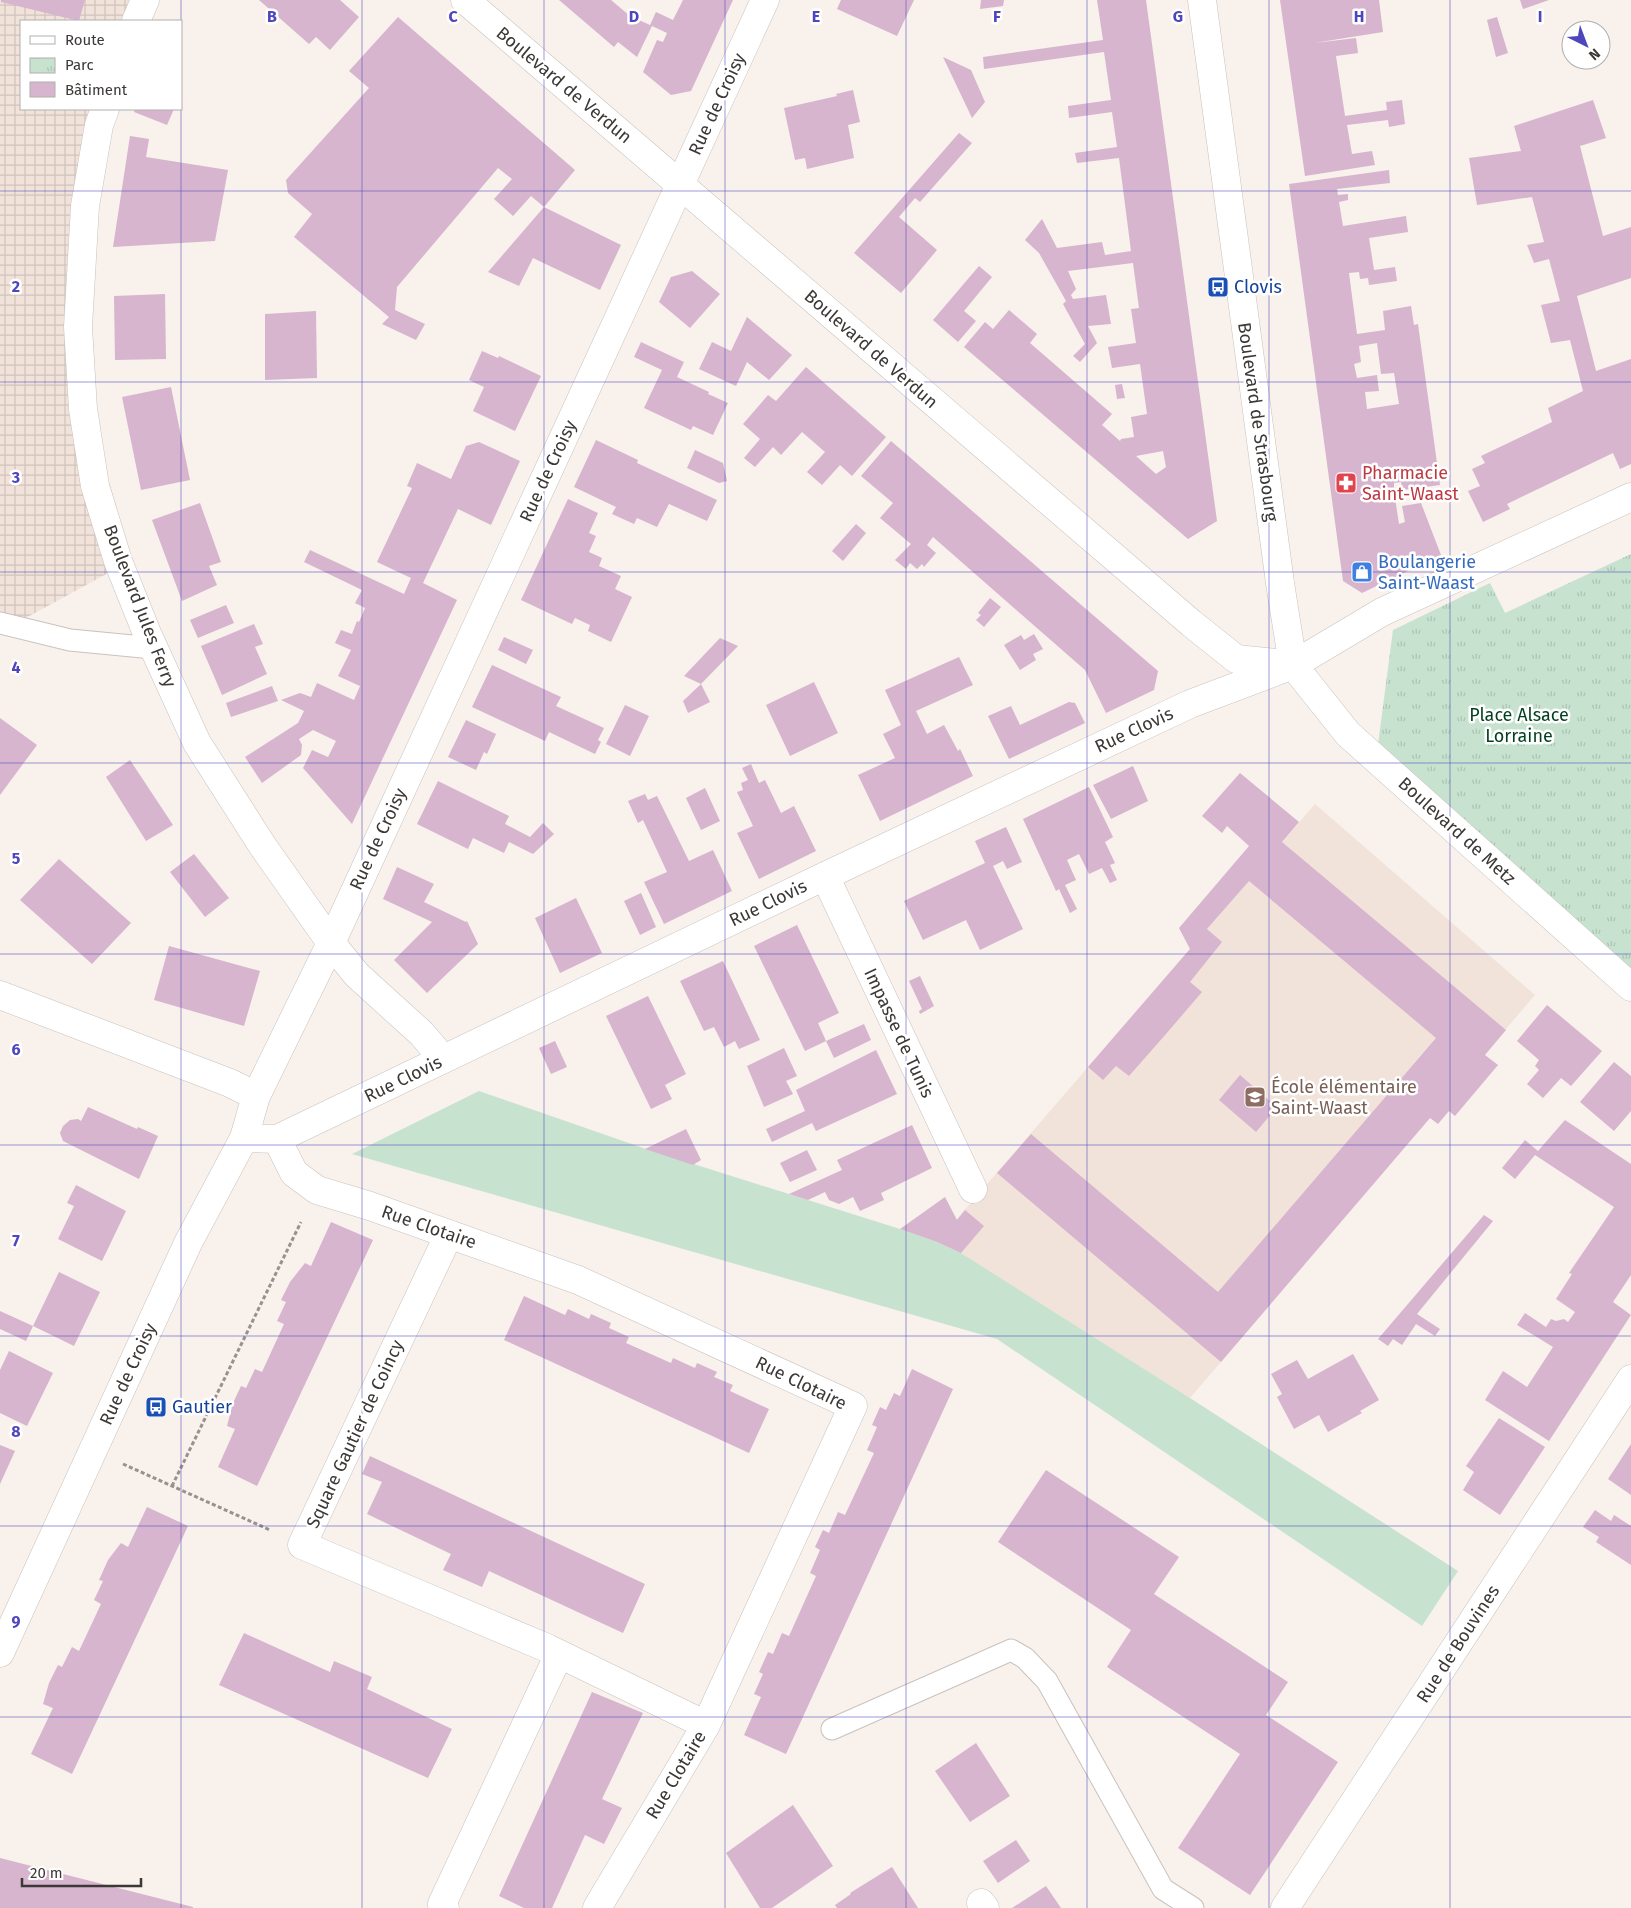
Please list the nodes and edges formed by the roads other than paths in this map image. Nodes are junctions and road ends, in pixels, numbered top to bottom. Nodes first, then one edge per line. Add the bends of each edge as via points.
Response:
1 (145, 0) edge
2 (464, 0) edge
3 (765, 0) edge
4 (1202, 0) edge
5 (136, 20) edge
6 (104, 110) edge
7 (680, 184) junction
8 (1631, 496) edge
9 (0, 623) edge
10 (154, 648) junction
11 (1293, 665) junction
12 (825, 876) junction
13 (331, 943) junction
14 (1631, 987) edge
15 (0, 995) edge
16 (443, 1060) junction
17 (256, 1096) junction
18 (244, 1138) junction
19 (277, 1138) junction
20 (973, 1189) dead end
21 (450, 1234) junction
22 (1631, 1379) edge
23 (553, 1651) junction
24 (0, 1653) edge
25 (706, 1724) junction
26 (832, 1729) dead end
27 (446, 1900) edge
28 (597, 1908) edge
29 (1193, 1908) edge
30 (1285, 1908) edge

1 - 5 street
2 - 7 street, Boulevard de Verdun
3 - 7 street, Rue de Croisy
4 - 11 street, Boulevard de Strasbourg
6 - 10 street, Boulevard Jules Ferry via 85,206 78,327 83,409 96,486 118,561
7 - 11 street, Boulevard de Verdun via 1236,659
7 - 13 street, Rue de Croisy
8 - 11 street, Rue Clovis via 1382,612
9 - 10 lane via 70,640
10 - 13 street, Boulevard Jules Ferry via 197,743 262,845
11 - 12 street, Rue Clovis via 1190,704
11 - 14 street, Boulevard de Metz via 1348,734
12 - 16 street, Rue Clovis
12 - 20 street, Impasse de Tunis
13 - 16 street via 357,976 422,1034
13 - 17 street, Rue de Croisy
15 - 17 street via 221,1079
16 - 19 street, Rue Clovis
17 - 18 street, Rue de Croisy
18 - 19 street, Rue Clovis
18 - 24 street, Rue de Croisy via 195,1228
19 - 21 street, Rue Clotaire via 294,1173 317,1190
21 - 23 street, Square Gautier de Coincy via 302,1545
21 - 25 street, Rue Clotaire via 578,1280 853,1406
22 - 30 street, Rue de Bouvines
23 - 25 street, Square Gautier de Coincy
23 - 27 street
25 - 28 street, Rue Clotaire
26 - 29 lane via 1011,1650 1025,1658 1047,1681 1163,1889

